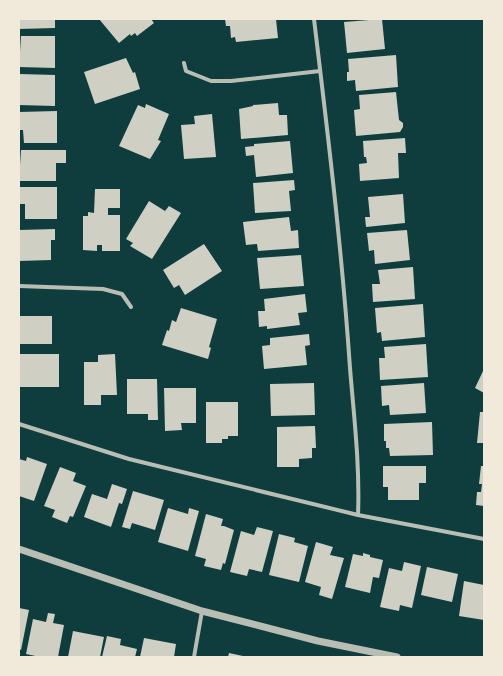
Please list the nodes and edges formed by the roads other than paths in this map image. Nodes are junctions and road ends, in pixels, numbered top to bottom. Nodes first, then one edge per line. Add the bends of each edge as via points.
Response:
1 (314, 19) edge
2 (184, 63) dead end
3 (320, 71) junction
4 (19, 286) edge
5 (131, 307) dead end
6 (19, 424) edge
7 (358, 515) junction
8 (484, 539) edge
9 (19, 549) edge
10 (202, 611) junction
11 (194, 657) edge
12 (397, 657) edge

1 - 3 street
2 - 3 street via 186,71 211,81
3 - 7 street via 336,200 345,303 359,484
4 - 5 street via 102,289 122,294
6 - 7 street via 130,459
7 - 8 street
9 - 10 street
10 - 11 street
10 - 12 street via 318,641

